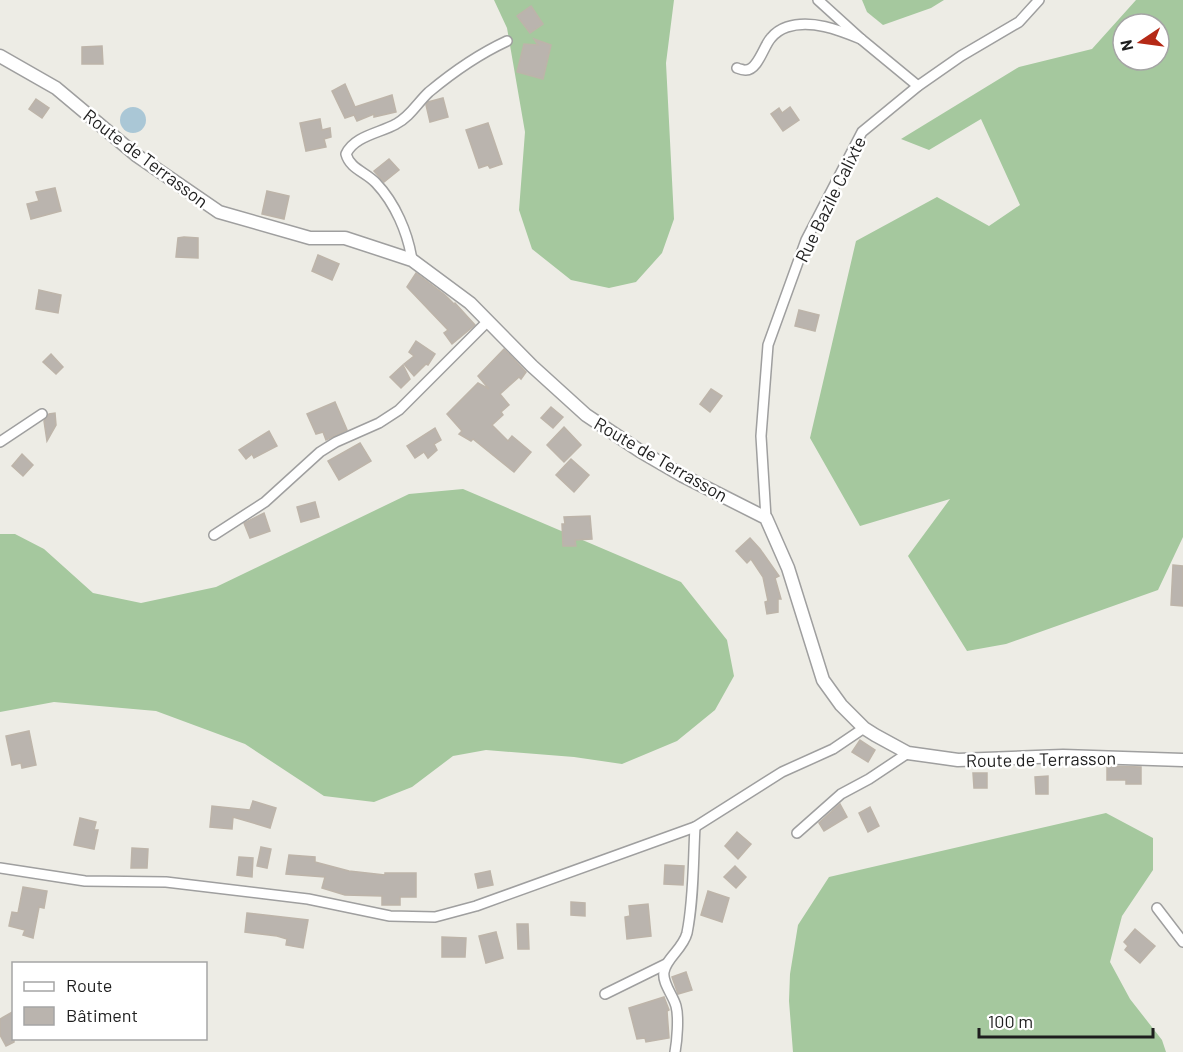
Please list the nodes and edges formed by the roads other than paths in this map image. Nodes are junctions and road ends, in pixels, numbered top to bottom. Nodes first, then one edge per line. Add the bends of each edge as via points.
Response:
1 (818, 0) edge
2 (1039, 0) edge
3 (861, 39) junction
4 (507, 41) dead end
5 (1, 59) edge
6 (737, 68) dead end
7 (918, 86) junction
8 (412, 260) junction
9 (488, 321) junction
10 (42, 414) dead end
11 (0, 442) edge
12 (766, 518) junction
13 (214, 535) dead end
14 (864, 728) junction
15 (908, 753) junction
16 (1183, 760) edge
17 (695, 827) junction
18 (797, 833) dead end
19 (0, 868) edge
20 (1158, 908) dead end
21 (1183, 942) edge
22 (666, 964) junction
23 (605, 994) dead end
24 (675, 1052) edge

1 - 3 street
2 - 7 street, Rue Bazile Calixte via 1019,22
3 - 6 street via 823,27 788,27 770,38 750,69
3 - 7 street
4 - 8 street via 462,67 428,93 399,124 356,142 346,154 351,165 385,193 404,229
5 - 8 street, Route de Terrasson via 56,88 136,155 219,212 310,238 345,238
7 - 12 street, Rue Bazile Calixte via 862,132 806,240 768,345 761,436
8 - 9 street, Route de Terrasson
9 - 12 street, Route de Terrasson via 586,415 682,476
9 - 13 street via 399,410 320,452 265,502
10 - 11 street
12 - 14 street, Route de Terrasson via 788,568 823,680
14 - 15 street, Route de Terrasson
14 - 17 street via 833,749 782,772
15 - 16 street, Route de Terrasson via 958,760 1063,756
15 - 18 street via 841,794
17 - 19 street via 476,906 435,917 390,916 308,899 166,882 85,881
17 - 22 street via 686,935 681,948
20 - 21 street
22 - 23 street
22 - 24 street via 663,975 678,1014

